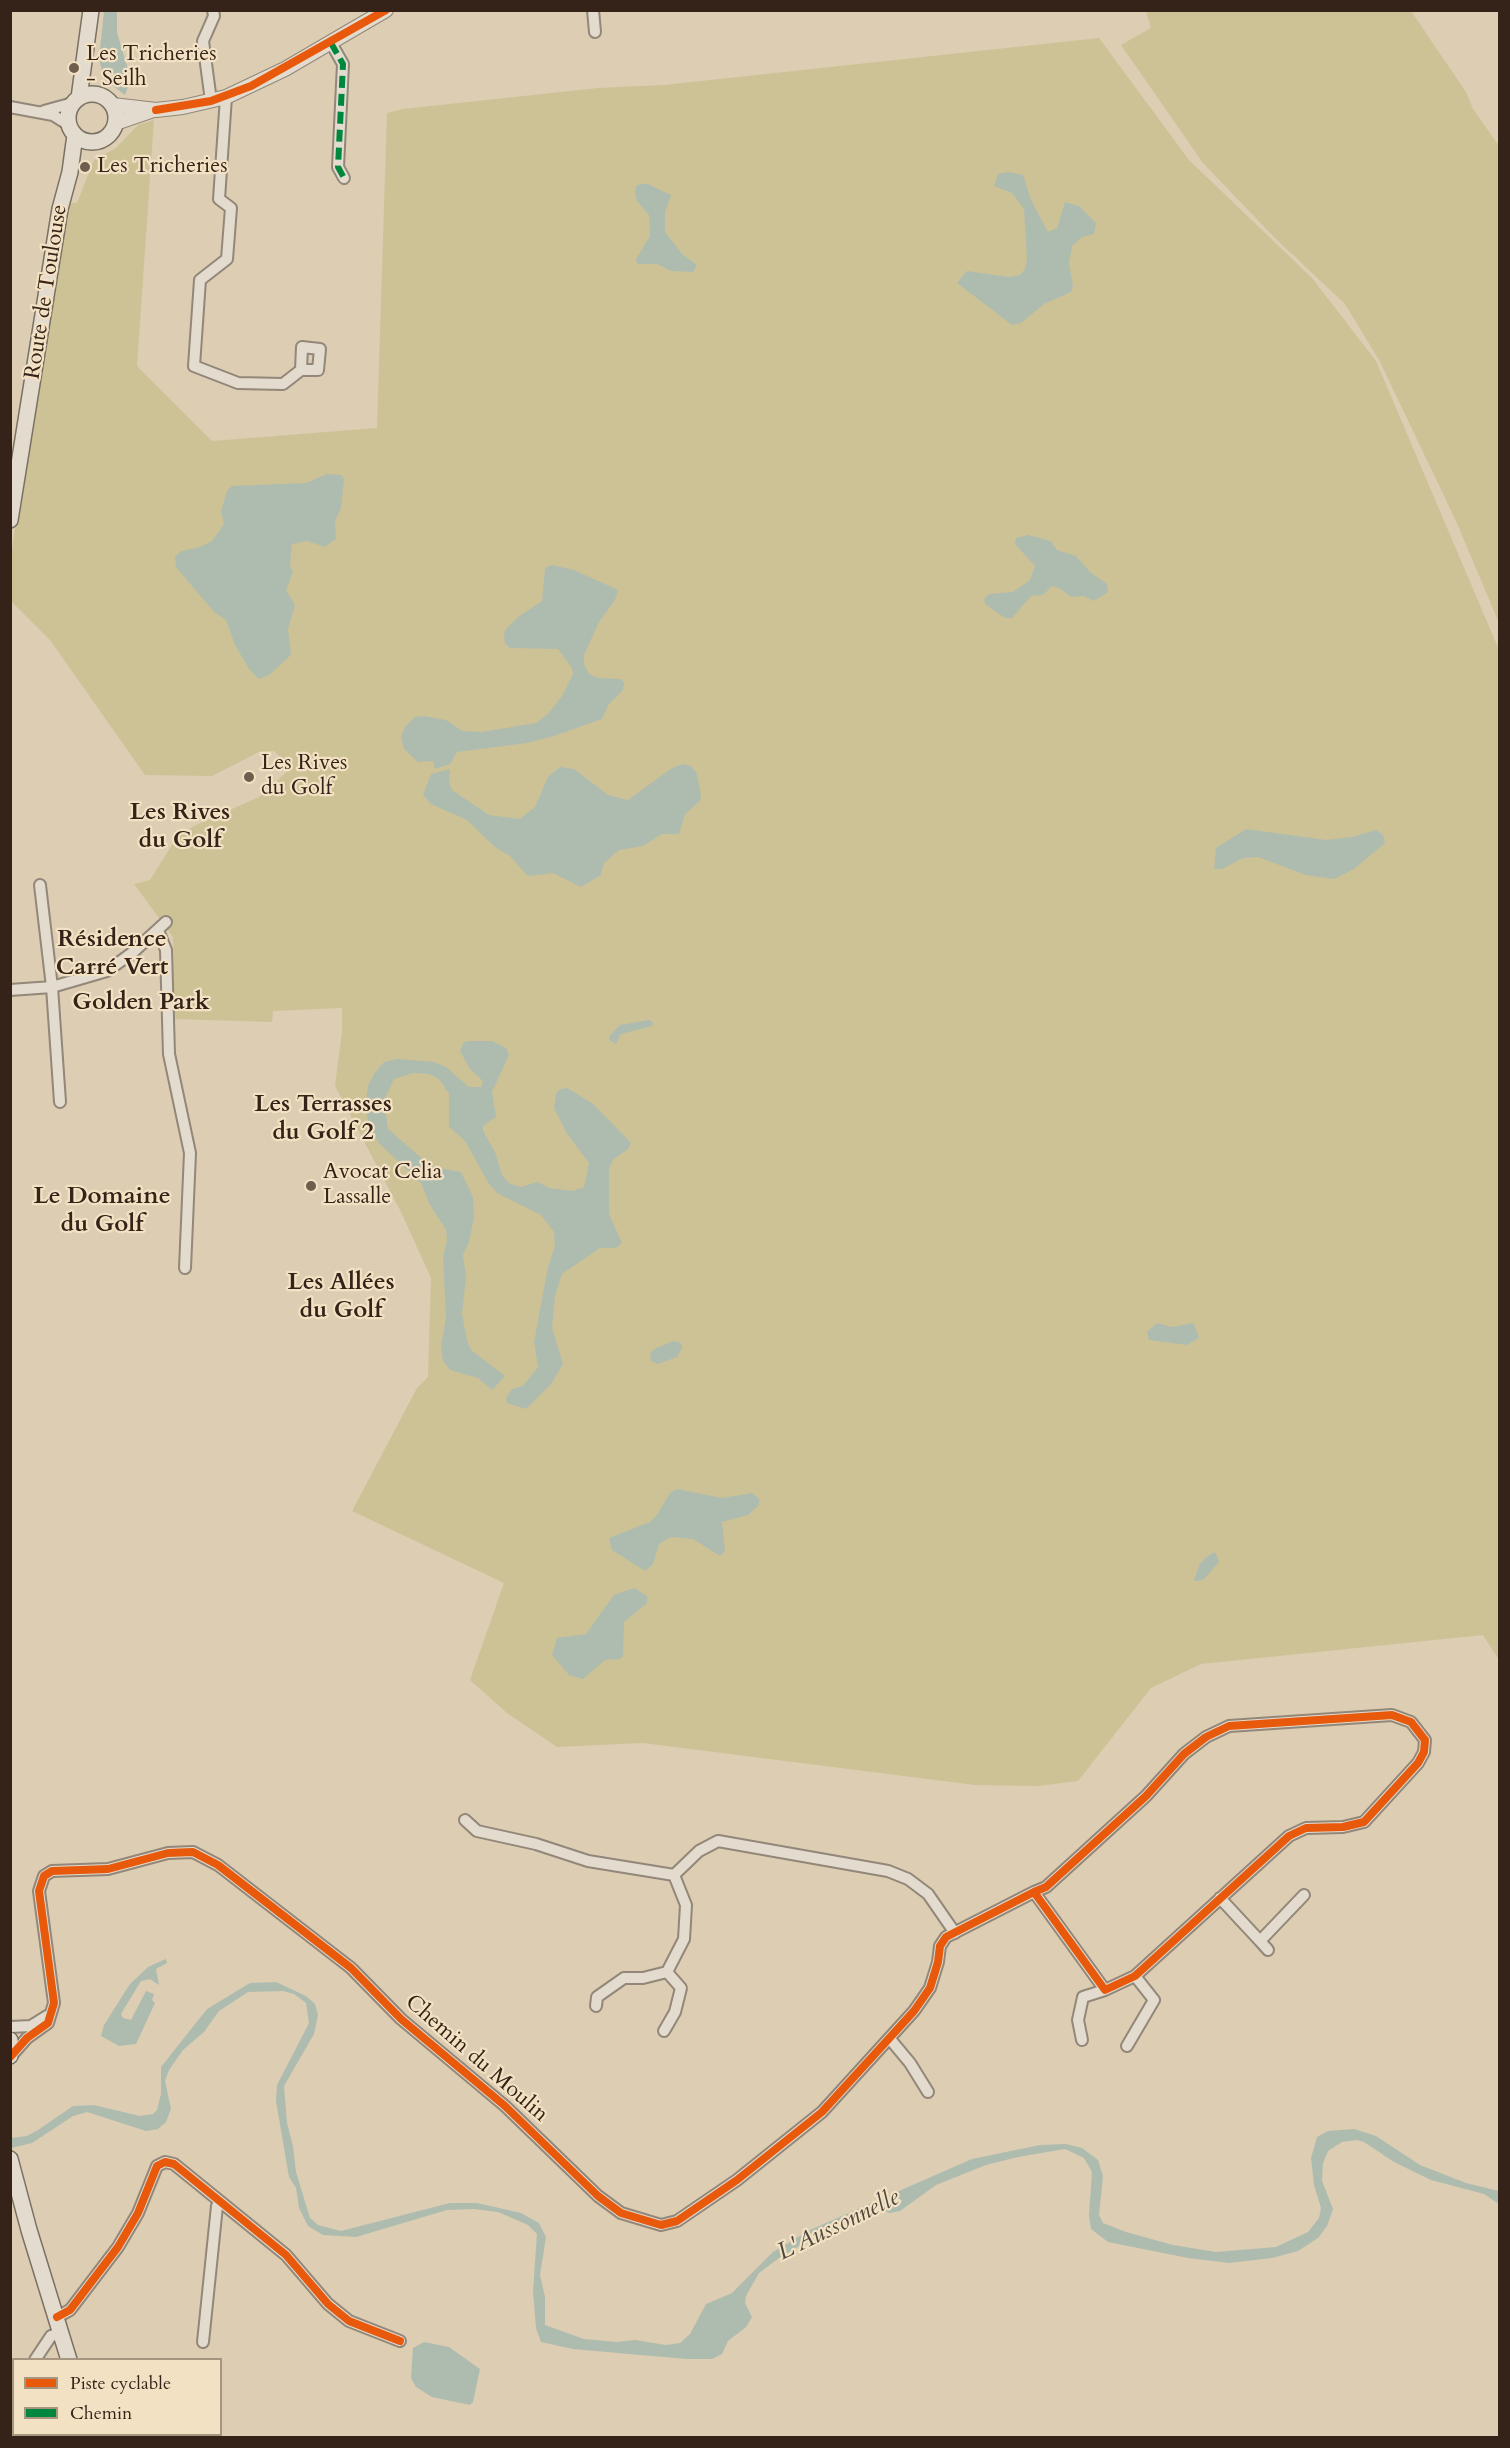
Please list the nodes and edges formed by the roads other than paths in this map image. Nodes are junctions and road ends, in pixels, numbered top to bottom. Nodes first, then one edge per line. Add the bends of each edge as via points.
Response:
1 (91, 10) edge
2 (213, 10) edge
3 (386, 10) edge
4 (593, 10) edge
5 (595, 32) dead end
6 (331, 43) junction
7 (86, 55) junction
8 (97, 94) junction
9 (226, 97) junction
10 (76, 100) junction
11 (212, 101) junction
12 (113, 105) junction
13 (10, 107) edge
14 (156, 110) junction
15 (38, 112) junction
16 (116, 123) junction
17 (72, 130) junction
18 (96, 142) junction
19 (70, 172) junction
20 (344, 178) dead end
21 (301, 369) dead end
22 (10, 520) edge
23 (40, 885) dead end
24 (52, 987) junction
25 (10, 990) edge
26 (60, 1102) dead end
27 (185, 1268) dead end
28 (465, 1820) dead end
29 (674, 1875) junction
30 (1034, 1892) junction
31 (1304, 1895) dead end
32 (1220, 1898) junction
33 (955, 1933) junction
34 (666, 1972) junction
35 (1135, 1976) junction
36 (1105, 1990) junction
37 (596, 2006) dead end
38 (52, 2012) junction
39 (10, 2027) edge
40 (664, 2031) dead end
41 (890, 2039) junction
42 (10, 2040) edge
43 (1082, 2040) dead end
44 (1127, 2046) dead end
45 (10, 2056) edge
46 (928, 2092) dead end
47 (11, 2160) edge
48 (219, 2202) junction
49 (57, 2317) junction
50 (400, 2341) dead end
51 (203, 2342) dead end
52 (63, 2343) junction
53 (36, 2358) edge
54 (68, 2358) edge

1 - 7 main road
2 - 11 street via 203,41
3 - 6 street
4 - 5 street
6 - 9 street
6 - 20 street via 343,64 338,167
7 - 8 main road
7 - 10 main road
8 - 10 main road
8 - 12 main road
9 - 11 street
9 - 21 street via 219,199 231,208 227,259 200,280 194,366 238,383 283,384
10 - 15 street
10 - 17 main road via 68,114
11 - 14 street
12 - 14 street
12 - 16 main road
13 - 15 street
14 - 16 street
15 - 17 street via 53,116
16 - 18 main road via 105,139
17 - 18 main road via 84,141
17 - 19 main road, Route de Toulouse
18 - 19 main road, Route de Toulouse
19 - 22 main road, Route de Toulouse via 58,221
23 - 24 street
24 - 25 street
24 - 26 street
24 - 27 street via 107,970 162,926 169,1054 190,1153
28 - 29 street via 477,1831 588,1861
29 - 33 street via 699,1851 718,1841 888,1871 928,1894
29 - 34 street via 686,1905 686,1916 684,1938
30 - 32 street via 1046,1887 1146,1796 1184,1754 1229,1726 1373,1715 1392,1715 1411,1722 1425,1740 1424,1752 1364,1822 1297,1832
30 - 33 street
30 - 36 street
31 - 32 street via 1264,1946
32 - 35 street
33 - 41 street, Chemin du Moulin via 940,1946 930,1988
34 - 37 street via 624,1978 597,1996
34 - 40 street via 681,1988 675,2012
35 - 36 street
35 - 44 street via 1154,2000
36 - 43 street via 1083,1997 1078,2020
38 - 39 street via 31,2026
38 - 41 street, Chemin du Moulin via 55,1993 39,1891 44,1876 52,1870 108,1869 168,1853 193,1852 218,1865 351,1968 401,2019 505,2106 598,2196 621,2213 661,2225 677,2220 729,2186 792,2138 822,2112
38 - 45 street via 48,2023
41 - 46 street
42 - 45 main road
47 - 49 main road via 28,2230
48 - 49 street via 174,2164 165,2162 157,2166 138,2213 118,2247 70,2310
48 - 50 street via 286,2255 328,2304 349,2321
48 - 51 street
49 - 52 main road
52 - 53 street via 57,2334 51,2336
52 - 54 main road

